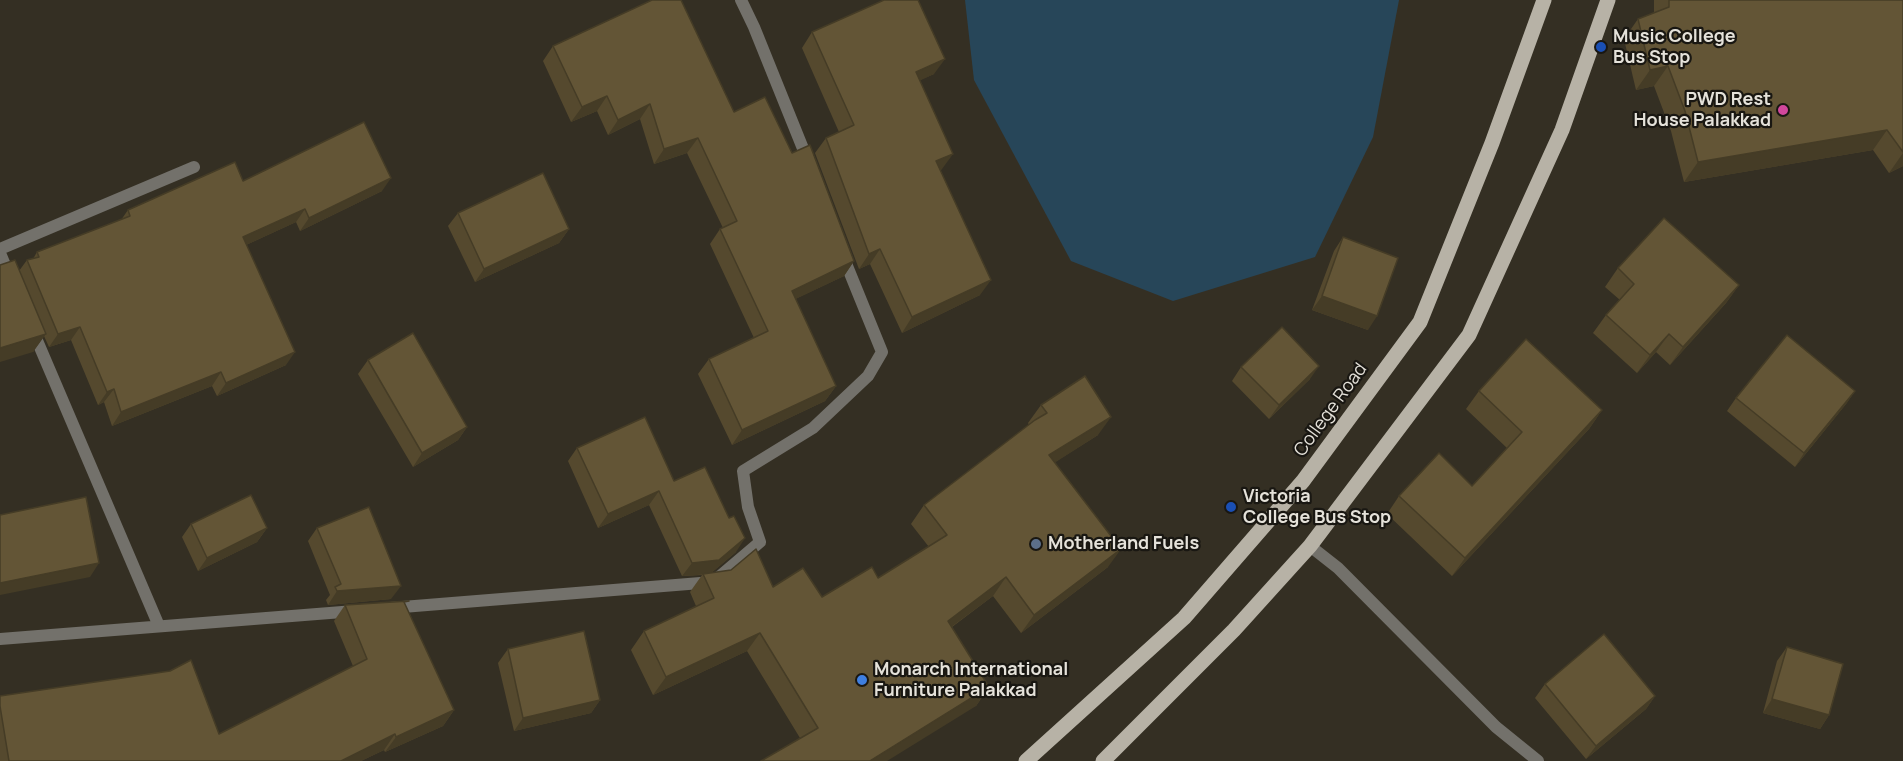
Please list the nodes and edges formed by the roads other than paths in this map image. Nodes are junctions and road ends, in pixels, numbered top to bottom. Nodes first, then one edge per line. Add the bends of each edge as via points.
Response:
1 (741, 0) edge
2 (1544, 0) edge
3 (1608, 0) edge
4 (194, 167) dead end
5 (810, 168) edge
6 (839, 246) edge
7 (0, 251) edge
8 (14, 286) edge
9 (28, 319) edge
10 (1310, 546) junction
11 (159, 626) junction
12 (0, 639) edge
13 (1026, 761) edge
14 (1103, 761) edge
15 (1538, 761) edge

1 - 5 street
2 - 13 main road, College Road via 1420,322 1303,481 1184,618
3 - 10 main road via 1562,130 1469,335
4 - 7 street
6 - 11 street via 882,352 868,376 813,428 743,471 748,507 760,542 713,582
7 - 8 street
9 - 11 street
10 - 14 main road via 1234,630
10 - 15 street via 1338,568 1496,727
11 - 12 street

